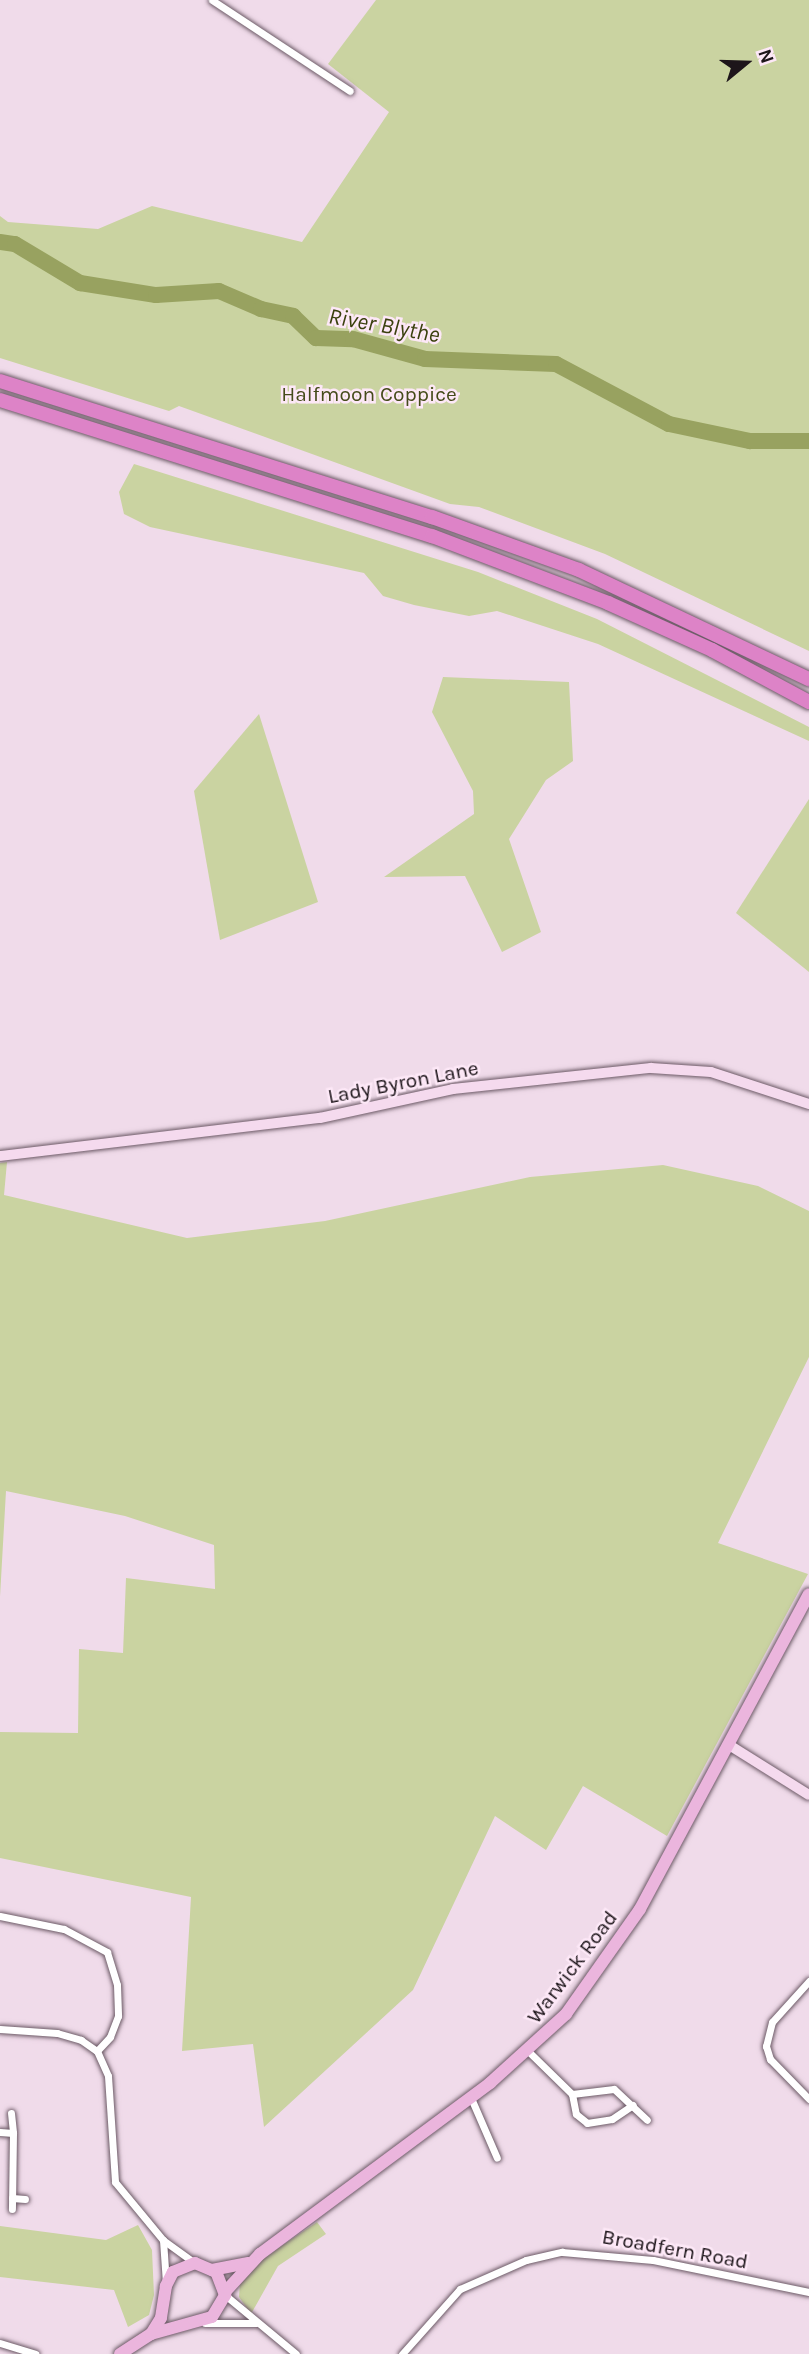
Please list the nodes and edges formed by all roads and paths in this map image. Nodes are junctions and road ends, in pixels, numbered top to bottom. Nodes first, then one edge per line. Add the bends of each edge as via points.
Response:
1 (212, 0) edge
2 (350, 91) dead end
3 (0, 381) edge
4 (0, 401) edge
5 (809, 679) edge
6 (809, 702) edge
7 (809, 1104) edge
8 (0, 1156) edge
9 (809, 1594) edge
10 (729, 1745) junction
11 (809, 1795) edge
12 (0, 1916) edge
13 (809, 1981) edge
14 (0, 2029) edge
15 (97, 2051) junction
16 (529, 2052) junction
17 (572, 2094) junction
18 (471, 2098) junction
19 (809, 2099) edge
20 (633, 2105) junction
21 (10, 2113) dead end
22 (647, 2120) dead end
23 (0, 2132) edge
24 (13, 2133) junction
25 (497, 2158) dead end
26 (12, 2198) junction
27 (25, 2199) dead end
28 (12, 2209) dead end
29 (163, 2240) junction
30 (195, 2263) junction
31 (249, 2263) junction
32 (212, 2270) junction
33 (166, 2283) junction
34 (809, 2292) edge
35 (225, 2294) junction
36 (165, 2299) junction
37 (183, 2323) junction
38 (199, 2323) junction
39 (257, 2323) junction
40 (151, 2334) junction
41 (0, 2343) edge
42 (35, 2354) edge
43 (120, 2354) edge
44 (296, 2354) edge
45 (402, 2354) edge

1 - 2 street
3 - 5 highway via 432,517 579,569
4 - 6 highway via 432,536 608,603 712,650
7 - 8 street, Lady Byron Lane via 711,1072 650,1068 453,1089 320,1118
9 - 10 main road, Warwick Road
10 - 11 street
10 - 16 main road, Warwick Road via 640,1909 589,1984
12 - 15 street via 64,1929 96,1943 110,1957 118,2016 110,2037
13 - 19 street via 772,2022 766,2046 770,2059
14 - 15 street via 64,2035
15 - 29 street via 108,2076 116,2182
16 - 17 street
16 - 18 main road, Warwick Road
17 - 20 street via 614,2089
17 - 20 street via 576,2114 587,2123 612,2119
18 - 25 street
18 - 31 main road, Warwick Road
20 - 22 street
21 - 24 street
23 - 24 street
24 - 26 street
26 - 27 street
26 - 28 street
29 - 30 street
29 - 33 street
30 - 32 main road
30 - 33 main road via 173,2272
31 - 32 main road, Warwick Road
31 - 35 main road, Warwick Road
32 - 35 main road
33 - 36 main road
34 - 45 street, Broadfern Road via 653,2260 562,2252 526,2260 460,2289
35 - 38 main road, Warwick Road via 219,2310
35 - 39 street
36 - 37 main road
36 - 40 main road
37 - 38 main road
37 - 40 main road
38 - 39 street
39 - 44 street
40 - 43 main road
41 - 42 street

